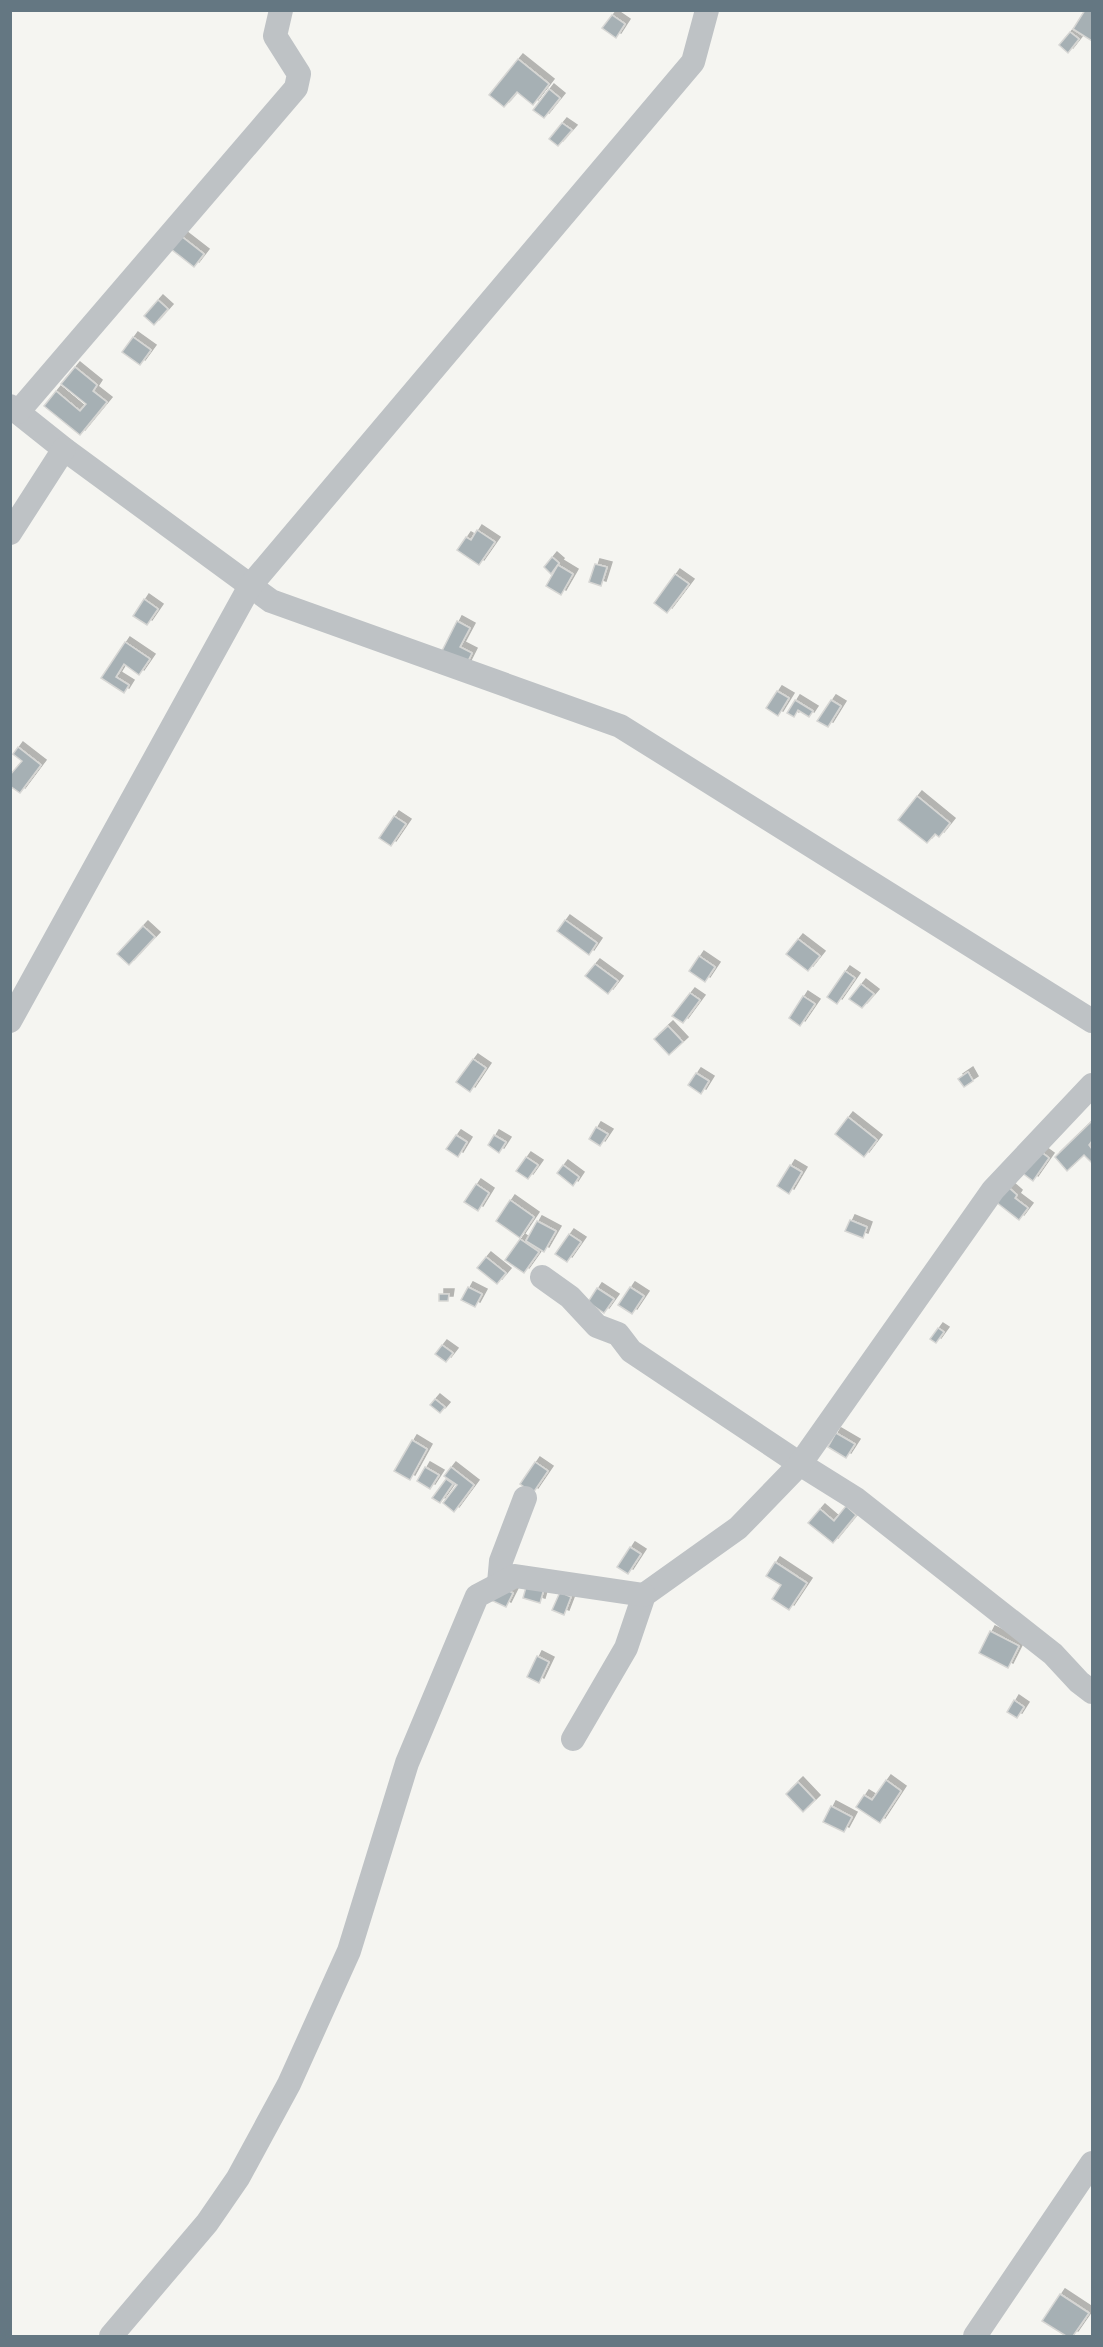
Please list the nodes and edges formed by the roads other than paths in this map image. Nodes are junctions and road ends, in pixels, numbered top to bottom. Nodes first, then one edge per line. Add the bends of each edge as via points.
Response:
1 (280, 10) edge
2 (707, 10) edge
3 (14, 409) edge
4 (64, 449) junction
5 (10, 533) edge
6 (250, 586) junction
7 (10, 1020) edge
8 (1092, 1021) edge
9 (1092, 1085) edge
10 (542, 1278) dead end
11 (800, 1464) junction
12 (525, 1498) dead end
13 (499, 1583) junction
14 (644, 1595) junction
15 (1092, 1692) edge
16 (573, 1739) dead end
17 (1092, 2163) edge
18 (111, 2337) edge
19 (975, 2337) edge

1 - 3 street via 275,36 299,74 296,88
2 - 6 street via 693,62
3 - 4 street
4 - 5 street
4 - 6 street
6 - 7 street
6 - 8 street via 271,601 620,726
9 - 11 street via 993,1190
10 - 11 street via 570,1297 597,1326 618,1334 631,1351
11 - 14 street via 738,1528
11 - 15 street via 866,1506 1053,1654
12 - 13 street via 501,1561
13 - 14 street via 515,1576
13 - 18 street via 477,1596 424,1720 349,1951 289,2084 238,2178 207,2223
14 - 16 street via 626,1648
17 - 19 street

